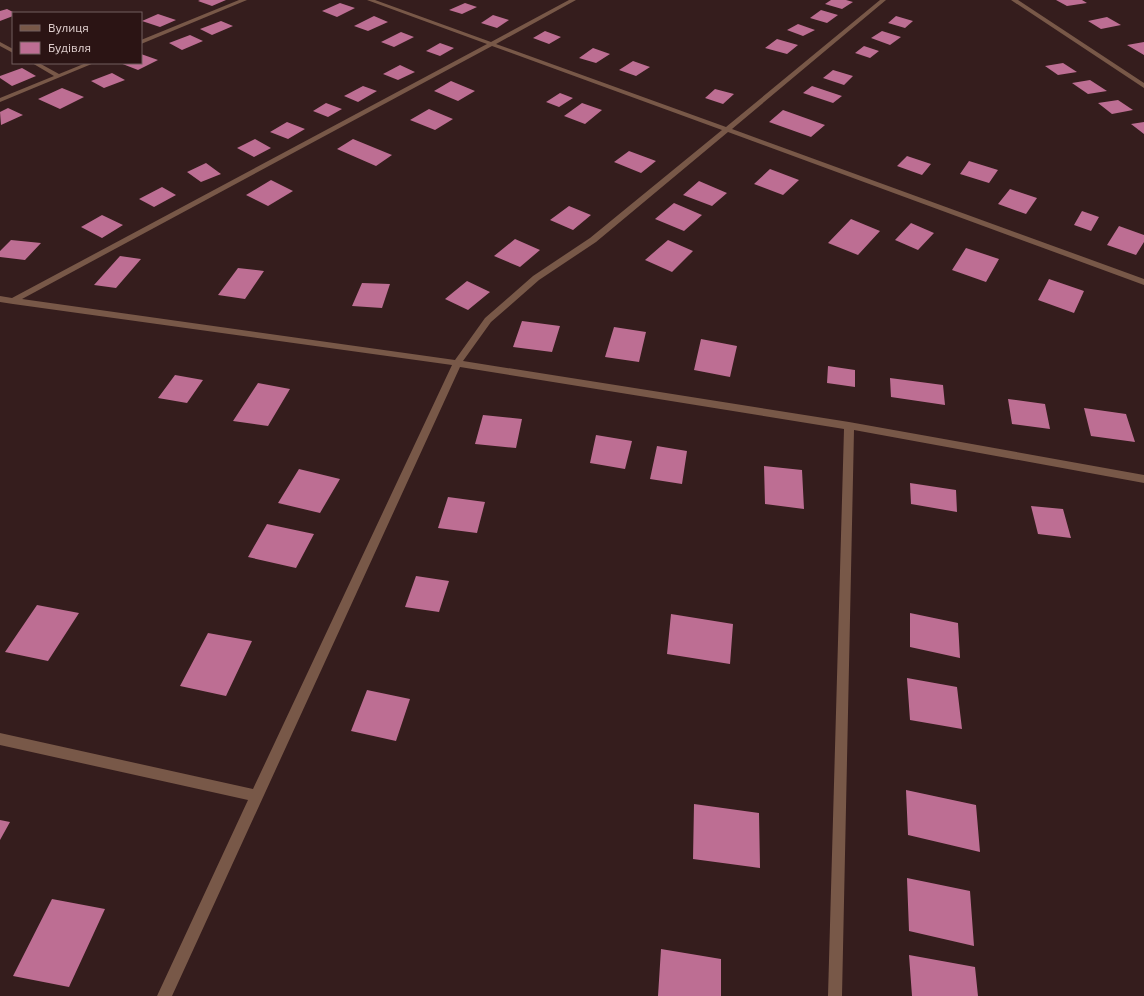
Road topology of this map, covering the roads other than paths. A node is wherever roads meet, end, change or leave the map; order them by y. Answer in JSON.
{"nodes":[{"id":1,"x":244,"y":0,"type":"edge"},
{"id":2,"x":370,"y":0,"type":"edge"},
{"id":3,"x":573,"y":0,"type":"edge"},
{"id":4,"x":883,"y":0,"type":"edge"},
{"id":5,"x":1014,"y":0,"type":"edge"},
{"id":6,"x":142,"y":42,"type":"edge"},
{"id":7,"x":0,"y":44,"type":"edge"},
{"id":8,"x":491,"y":44,"type":"junction"},
{"id":9,"x":12,"y":50,"type":"edge"},
{"id":10,"x":37,"y":64,"type":"edge"},
{"id":11,"x":88,"y":64,"type":"edge"},
{"id":12,"x":58,"y":76,"type":"junction"},
{"id":13,"x":1144,"y":86,"type":"edge"},
{"id":14,"x":0,"y":100,"type":"edge"},
{"id":15,"x":727,"y":128,"type":"junction"},
{"id":16,"x":1144,"y":282,"type":"edge"},
{"id":17,"x":0,"y":299,"type":"edge"},
{"id":18,"x":13,"y":301,"type":"junction"},
{"id":19,"x":457,"y":363,"type":"junction"},
{"id":20,"x":849,"y":426,"type":"junction"},
{"id":21,"x":1144,"y":479,"type":"edge"},
{"id":22,"x":0,"y":739,"type":"edge"},
{"id":23,"x":257,"y":796,"type":"junction"},
{"id":24,"x":164,"y":996,"type":"edge"},
{"id":25,"x":835,"y":996,"type":"edge"}],
"edges":[{"from":1,"to":6,"type":"street"},
{"from":2,"to":8,"type":"street"},
{"from":3,"to":8,"type":"street"},
{"from":4,"to":15,"type":"street"},
{"from":5,"to":13,"type":"street"},
{"from":7,"to":9,"type":"street"},
{"from":8,"to":15,"type":"street"},
{"from":8,"to":18,"type":"street"},
{"from":10,"to":12,"type":"street"},
{"from":11,"to":12,"type":"street"},
{"from":12,"to":14,"type":"street"},
{"from":15,"to":16,"type":"street"},
{"from":15,"to":19,"type":"street"},
{"from":17,"to":18,"type":"street"},
{"from":18,"to":19,"type":"street"},
{"from":19,"to":20,"type":"street"},
{"from":19,"to":23,"type":"street"},
{"from":20,"to":21,"type":"street"},
{"from":20,"to":25,"type":"street"},
{"from":22,"to":23,"type":"street"},
{"from":23,"to":24,"type":"street"}]}
